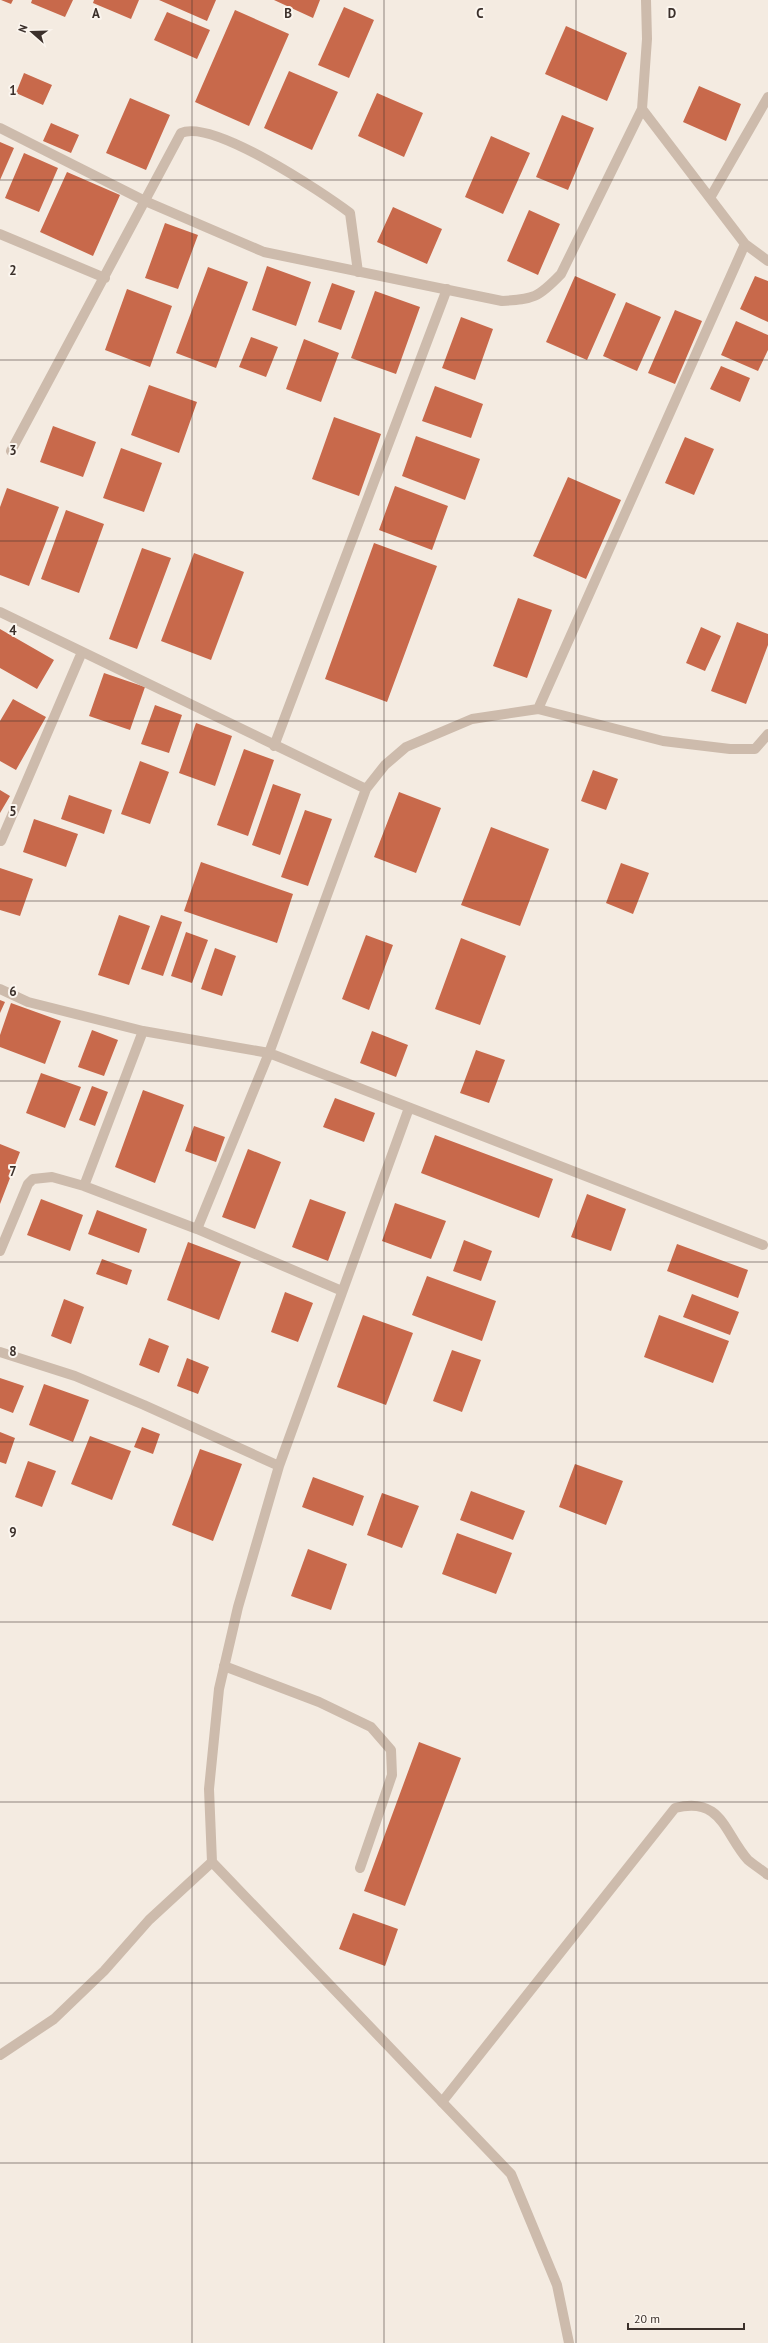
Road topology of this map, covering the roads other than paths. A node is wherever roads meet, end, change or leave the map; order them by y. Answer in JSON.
{"nodes":[{"id":1,"x":646,"y":0,"type":"edge"},
{"id":2,"x":768,"y":97,"type":"edge"},
{"id":3,"x":642,"y":109,"type":"junction"},
{"id":4,"x":0,"y":128,"type":"edge"},
{"id":5,"x":710,"y":198,"type":"junction"},
{"id":6,"x":145,"y":201,"type":"junction"},
{"id":7,"x":0,"y":234,"type":"edge"},
{"id":8,"x":745,"y":244,"type":"junction"},
{"id":9,"x":768,"y":261,"type":"edge"},
{"id":10,"x":358,"y":272,"type":"junction"},
{"id":11,"x":105,"y":278,"type":"junction"},
{"id":12,"x":447,"y":289,"type":"junction"},
{"id":13,"x":11,"y":451,"type":"dead end"},
{"id":14,"x":0,"y":612,"type":"edge"},
{"id":15,"x":82,"y":652,"type":"junction"},
{"id":16,"x":538,"y":709,"type":"junction"},
{"id":17,"x":768,"y":734,"type":"edge"},
{"id":18,"x":274,"y":746,"type":"junction"},
{"id":19,"x":366,"y":789,"type":"junction"},
{"id":20,"x":2,"y":841,"type":"dead end"},
{"id":21,"x":0,"y":989,"type":"edge"},
{"id":22,"x":144,"y":1031,"type":"junction"},
{"id":23,"x":269,"y":1052,"type":"junction"},
{"id":24,"x":409,"y":1108,"type":"junction"},
{"id":25,"x":84,"y":1186,"type":"junction"},
{"id":26,"x":197,"y":1229,"type":"junction"},
{"id":27,"x":763,"y":1245,"type":"dead end"},
{"id":28,"x":0,"y":1251,"type":"edge"},
{"id":29,"x":342,"y":1291,"type":"junction"},
{"id":30,"x":0,"y":1352,"type":"edge"},
{"id":31,"x":279,"y":1466,"type":"junction"},
{"id":32,"x":224,"y":1666,"type":"junction"},
{"id":33,"x":212,"y":1862,"type":"junction"},
{"id":34,"x":360,"y":1868,"type":"dead end"},
{"id":35,"x":768,"y":1875,"type":"edge"},
{"id":36,"x":0,"y":2055,"type":"edge"},
{"id":37,"x":442,"y":2102,"type":"junction"},
{"id":38,"x":569,"y":2343,"type":"edge"}],
"edges":[{"from":1,"to":3,"type":"street"},
{"from":2,"to":5,"type":"street"},
{"from":3,"to":5,"type":"street"},
{"from":3,"to":12,"type":"street"},
{"from":4,"to":6,"type":"street"},
{"from":5,"to":8,"type":"street"},
{"from":6,"to":10,"type":"street"},
{"from":6,"to":10,"type":"street"},
{"from":6,"to":11,"type":"street"},
{"from":7,"to":11,"type":"street"},
{"from":8,"to":9,"type":"street"},
{"from":8,"to":16,"type":"street"},
{"from":10,"to":12,"type":"street"},
{"from":11,"to":13,"type":"street"},
{"from":12,"to":18,"type":"street"},
{"from":14,"to":15,"type":"street"},
{"from":15,"to":18,"type":"street"},
{"from":15,"to":20,"type":"street"},
{"from":16,"to":17,"type":"street"},
{"from":16,"to":19,"type":"street"},
{"from":18,"to":19,"type":"street"},
{"from":19,"to":23,"type":"street"},
{"from":21,"to":22,"type":"street"},
{"from":22,"to":23,"type":"street"},
{"from":22,"to":25,"type":"street"},
{"from":23,"to":24,"type":"street"},
{"from":23,"to":26,"type":"street"},
{"from":24,"to":27,"type":"street"},
{"from":24,"to":29,"type":"street"},
{"from":25,"to":26,"type":"street"},
{"from":25,"to":28,"type":"street"},
{"from":26,"to":29,"type":"street"},
{"from":29,"to":31,"type":"street"},
{"from":30,"to":31,"type":"street"},
{"from":31,"to":32,"type":"street"},
{"from":32,"to":33,"type":"street"},
{"from":32,"to":34,"type":"street"},
{"from":33,"to":36,"type":"street"},
{"from":33,"to":37,"type":"street"},
{"from":35,"to":37,"type":"street"},
{"from":37,"to":38,"type":"street"}]}
